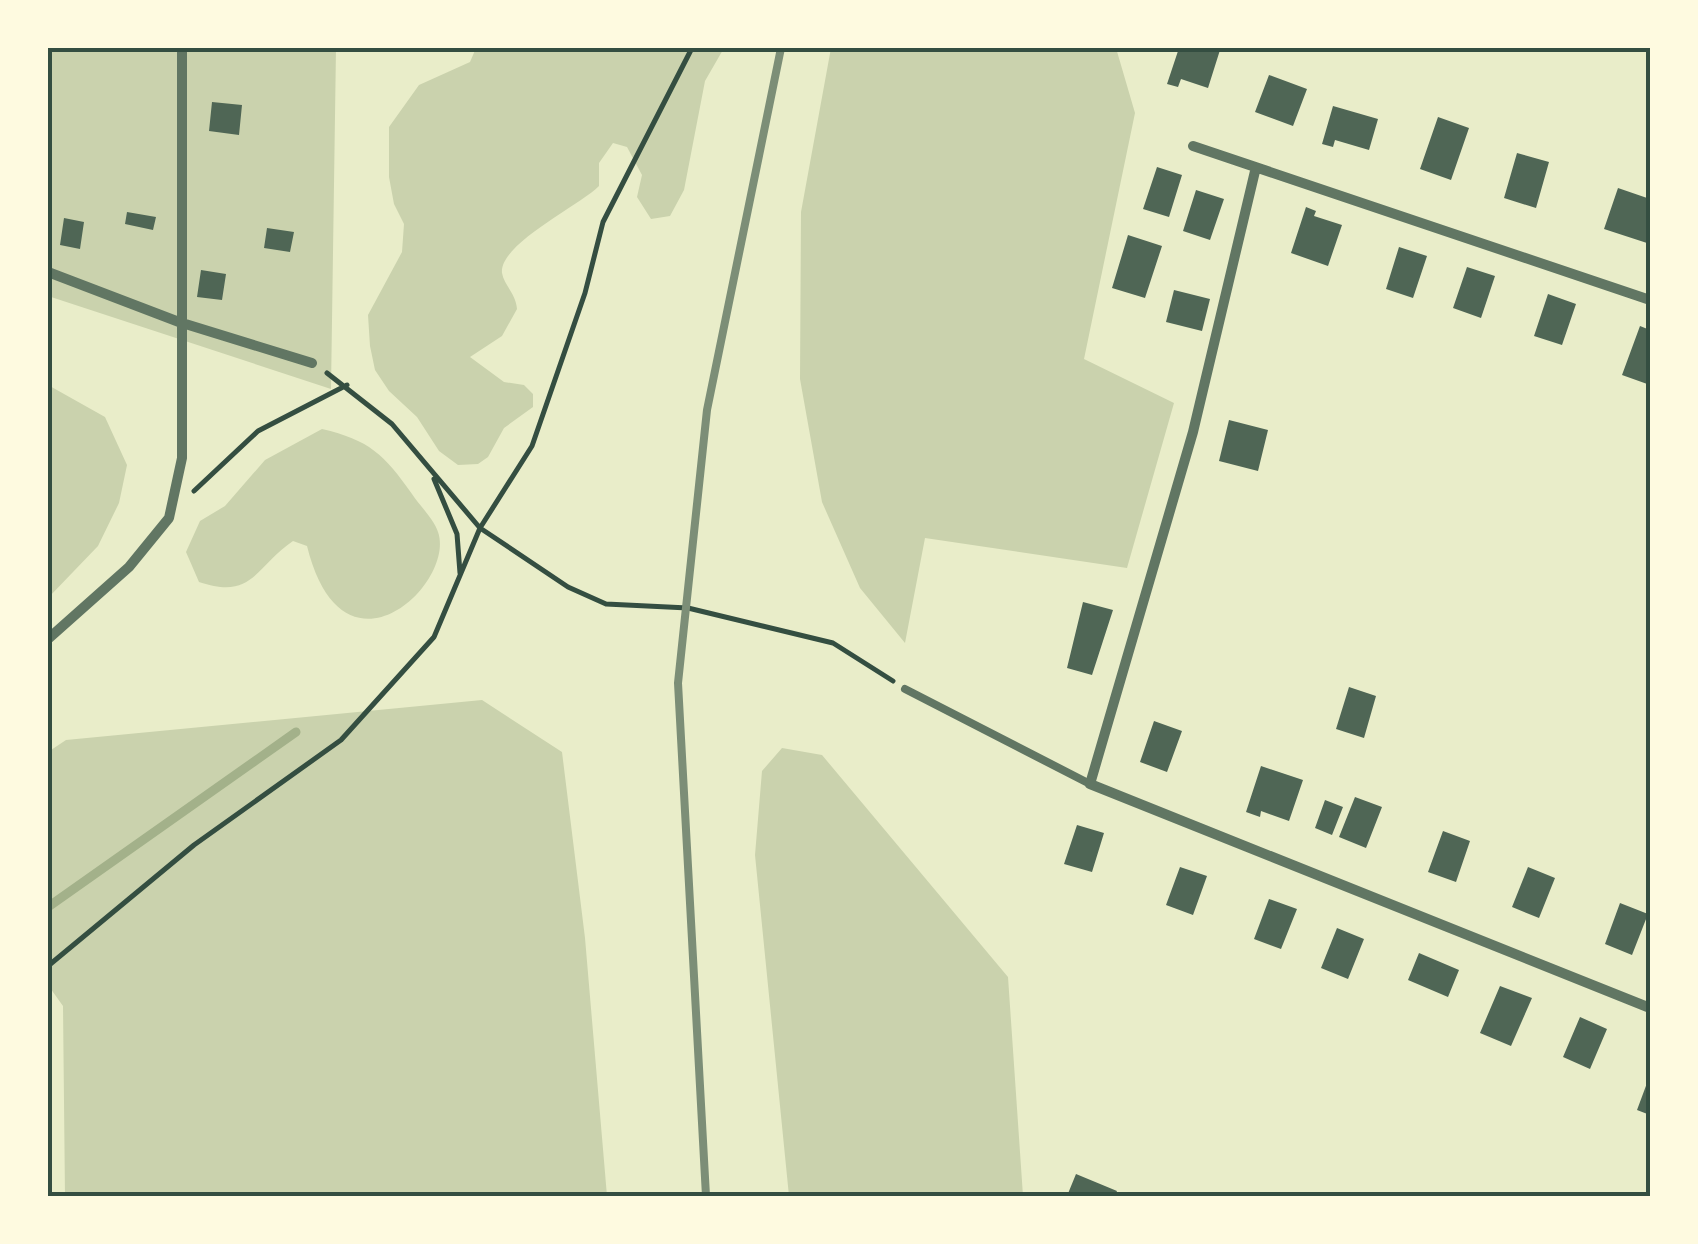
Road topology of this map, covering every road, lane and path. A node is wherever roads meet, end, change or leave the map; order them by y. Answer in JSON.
{"nodes":[{"id":1,"x":182,"y":48,"type":"edge"},
{"id":2,"x":692,"y":48,"type":"edge"},
{"id":3,"x":1192,"y":146,"type":"dead end"},
{"id":4,"x":1256,"y":167,"type":"junction"},
{"id":5,"x":48,"y":272,"type":"edge"},
{"id":6,"x":1650,"y":300,"type":"edge"},
{"id":7,"x":179,"y":322,"type":"junction"},
{"id":8,"x":312,"y":364,"type":"joint"},
{"id":9,"x":347,"y":386,"type":"junction"},
{"id":10,"x":433,"y":476,"type":"junction"},
{"id":11,"x":169,"y":518,"type":"junction"},
{"id":12,"x":480,"y":528,"type":"junction"},
{"id":13,"x":460,"y":574,"type":"junction"},
{"id":14,"x":48,"y":640,"type":"edge"},
{"id":15,"x":905,"y":689,"type":"joint"},
{"id":16,"x":1090,"y":784,"type":"junction"},
{"id":17,"x":48,"y":966,"type":"edge"},
{"id":18,"x":1650,"y":1008,"type":"edge"}],
"edges":[{"from":1,"to":7,"type":"street"},
{"from":2,"to":12,"type":"path"},
{"from":3,"to":4,"type":"street"},
{"from":4,"to":6,"type":"street"},
{"from":4,"to":16,"type":"street"},
{"from":5,"to":7,"type":"street"},
{"from":7,"to":8,"type":"street"},
{"from":7,"to":11,"type":"street"},
{"from":8,"to":9,"type":"path"},
{"from":9,"to":10,"type":"path"},
{"from":9,"to":11,"type":"path"},
{"from":10,"to":12,"type":"path"},
{"from":10,"to":13,"type":"path"},
{"from":11,"to":14,"type":"street"},
{"from":12,"to":13,"type":"path"},
{"from":12,"to":15,"type":"path"},
{"from":13,"to":17,"type":"path"},
{"from":15,"to":16,"type":"lane"},
{"from":16,"to":18,"type":"street"}]}
